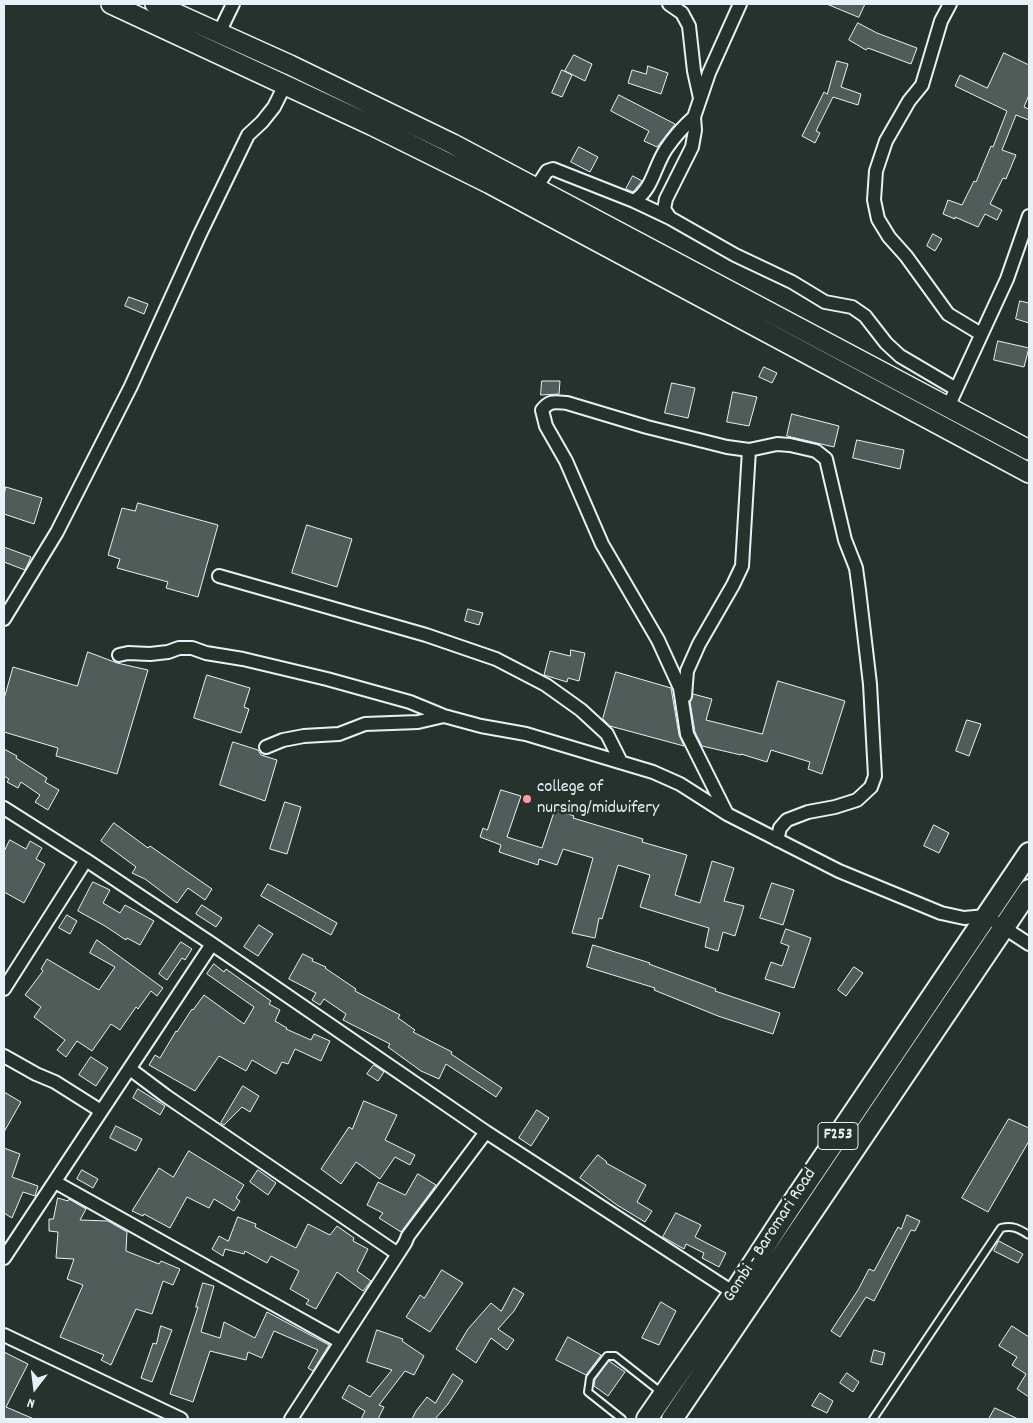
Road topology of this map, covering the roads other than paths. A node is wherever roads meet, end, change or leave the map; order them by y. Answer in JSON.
{"nodes":[{"id":1,"x":111,"y":4,"type":"edge"},
{"id":2,"x":154,"y":4,"type":"edge"},
{"id":3,"x":233,"y":4,"type":"edge"},
{"id":4,"x":669,"y":4,"type":"edge"},
{"id":5,"x":740,"y":4,"type":"edge"},
{"id":6,"x":950,"y":4,"type":"edge"},
{"id":7,"x":220,"y":33,"type":"junction"},
{"id":8,"x":285,"y":84,"type":"junction"},
{"id":9,"x":700,"y":98,"type":"junction"},
{"id":10,"x":694,"y":117,"type":"junction"},
{"id":11,"x":536,"y":188,"type":"junction"},
{"id":12,"x":634,"y":201,"type":"junction"},
{"id":13,"x":1029,"y":216,"type":"edge"},
{"id":14,"x":670,"y":218,"type":"junction"},
{"id":15,"x":981,"y":334,"type":"junction"},
{"id":16,"x":956,"y":389,"type":"junction"},
{"id":17,"x":948,"y":407,"type":"junction"},
{"id":18,"x":749,"y":450,"type":"junction"},
{"id":19,"x":1029,"y":450,"type":"edge"},
{"id":20,"x":1029,"y":473,"type":"edge"},
{"id":21,"x":219,"y":576,"type":"dead end"},
{"id":22,"x":4,"y":619,"type":"edge"},
{"id":23,"x":119,"y":655,"type":"dead end"},
{"id":24,"x":684,"y":710,"type":"junction"},
{"id":25,"x":444,"y":716,"type":"junction"},
{"id":26,"x":266,"y":747,"type":"dead end"},
{"id":27,"x":622,"y":762,"type":"junction"},
{"id":28,"x":4,"y":808,"type":"edge"},
{"id":29,"x":727,"y":814,"type":"junction"},
{"id":30,"x":777,"y":840,"type":"junction"},
{"id":31,"x":1029,"y":853,"type":"edge"},
{"id":32,"x":86,"y":860,"type":"junction"},
{"id":33,"x":1029,"y":890,"type":"edge"},
{"id":34,"x":986,"y":916,"type":"junction"},
{"id":35,"x":1004,"y":927,"type":"junction"},
{"id":36,"x":1027,"y":940,"type":"edge"},
{"id":37,"x":212,"y":944,"type":"junction"},
{"id":38,"x":4,"y":989,"type":"edge"},
{"id":39,"x":4,"y":1056,"type":"edge"},
{"id":40,"x":130,"y":1069,"type":"junction"},
{"id":41,"x":101,"y":1111,"type":"junction"},
{"id":42,"x":486,"y":1132,"type":"junction"},
{"id":43,"x":55,"y":1182,"type":"junction"},
{"id":44,"x":1029,"y":1235,"type":"edge"},
{"id":45,"x":398,"y":1254,"type":"junction"},
{"id":46,"x":4,"y":1258,"type":"edge"},
{"id":47,"x":734,"y":1293,"type":"junction"},
{"id":48,"x":4,"y":1335,"type":"edge"},
{"id":49,"x":341,"y":1342,"type":"junction"},
{"id":50,"x":664,"y":1395,"type":"junction"},
{"id":51,"x":181,"y":1419,"type":"edge"},
{"id":52,"x":291,"y":1419,"type":"edge"},
{"id":53,"x":622,"y":1419,"type":"edge"},
{"id":54,"x":647,"y":1419,"type":"edge"},
{"id":55,"x":672,"y":1419,"type":"edge"},
{"id":56,"x":873,"y":1419,"type":"edge"}],
"edges":[{"from":1,"to":8,"type":"main road"},
{"from":2,"to":7,"type":"main road"},
{"from":3,"to":7,"type":"street"},
{"from":4,"to":9,"type":"street"},
{"from":5,"to":9,"type":"street"},
{"from":6,"to":15,"type":"street"},
{"from":7,"to":11,"type":"main road"},
{"from":8,"to":20,"type":"main road"},
{"from":8,"to":22,"type":"street"},
{"from":9,"to":10,"type":"street"},
{"from":10,"to":12,"type":"street"},
{"from":10,"to":14,"type":"street"},
{"from":11,"to":12,"type":"street"},
{"from":11,"to":17,"type":"main road"},
{"from":12,"to":14,"type":"street"},
{"from":13,"to":15,"type":"street"},
{"from":14,"to":16,"type":"street"},
{"from":15,"to":16,"type":"street"},
{"from":16,"to":17,"type":"street"},
{"from":17,"to":19,"type":"main road"},
{"from":18,"to":24,"type":"street"},
{"from":18,"to":24,"type":"street"},
{"from":18,"to":30,"type":"street"},
{"from":21,"to":27,"type":"street"},
{"from":23,"to":25,"type":"street"},
{"from":24,"to":29,"type":"street"},
{"from":25,"to":26,"type":"street"},
{"from":25,"to":27,"type":"street"},
{"from":27,"to":29,"type":"street"},
{"from":28,"to":32,"type":"street"},
{"from":29,"to":30,"type":"street"},
{"from":30,"to":34,"type":"street"},
{"from":31,"to":34,"type":"main road","name":"Gombi - Baromari Road","number":"F253"},
{"from":32,"to":37,"type":"street"},
{"from":32,"to":38,"type":"street"},
{"from":33,"to":35,"type":"main road","name":"Gombi - Baromari Road","number":"F253"},
{"from":34,"to":35,"type":"street"},
{"from":34,"to":47,"type":"main road","name":"Gombi - Baromari Road","number":"F253"},
{"from":35,"to":36,"type":"street"},
{"from":35,"to":55,"type":"main road","name":"Gombi - Baromari Road","number":"F253"},
{"from":37,"to":40,"type":"street"},
{"from":37,"to":42,"type":"street"},
{"from":39,"to":41,"type":"street"},
{"from":40,"to":41,"type":"street"},
{"from":40,"to":45,"type":"street"},
{"from":41,"to":43,"type":"street"},
{"from":42,"to":45,"type":"street"},
{"from":42,"to":47,"type":"street"},
{"from":43,"to":46,"type":"street"},
{"from":43,"to":49,"type":"street"},
{"from":44,"to":56,"type":"lane"},
{"from":45,"to":49,"type":"street"},
{"from":47,"to":50,"type":"main road","name":"Gombi - Baromari Road","number":"F253"},
{"from":48,"to":51,"type":"street"},
{"from":49,"to":52,"type":"street"},
{"from":50,"to":53,"type":"lane"},
{"from":50,"to":54,"type":"main road","name":"Gombi - Baromari Road","number":"F253"}]}
